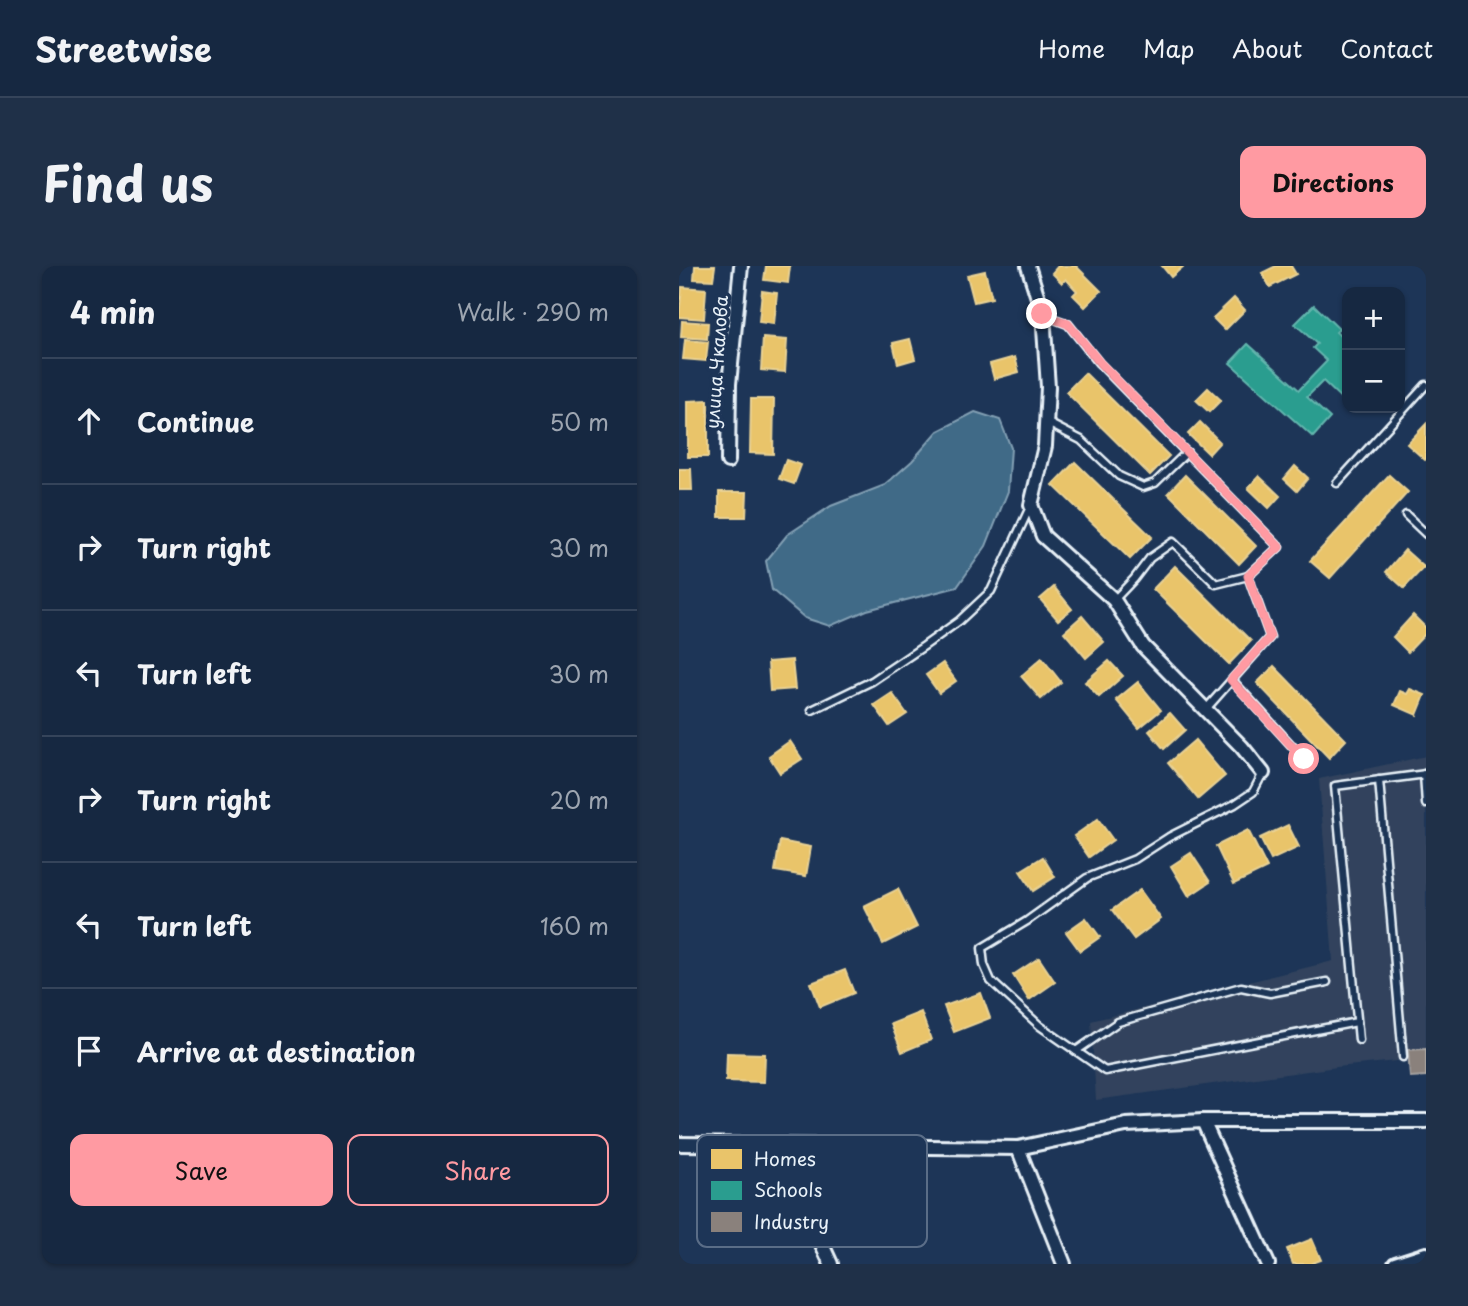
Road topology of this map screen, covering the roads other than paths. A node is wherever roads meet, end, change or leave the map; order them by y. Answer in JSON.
{"nodes":[{"id":1,"x":741,"y":266,"type":"edge"},
{"id":2,"x":1028,"y":266,"type":"edge"},
{"id":3,"x":1042,"y":314,"type":"junction"},
{"id":4,"x":1426,"y":385,"type":"edge"},
{"id":5,"x":1046,"y":422,"type":"junction"},
{"id":6,"x":1187,"y":452,"type":"junction"},
{"id":7,"x":727,"y":461,"type":"dead end"},
{"id":8,"x":1337,"y":483,"type":"dead end"},
{"id":9,"x":1031,"y":505,"type":"junction"},
{"id":10,"x":1406,"y":515,"type":"dead end"},
{"id":11,"x":1426,"y":534,"type":"edge"},
{"id":12,"x":1248,"y":576,"type":"junction"},
{"id":13,"x":1114,"y":600,"type":"junction"},
{"id":14,"x":1231,"y":680,"type":"junction"},
{"id":15,"x":1206,"y":709,"type":"junction"},
{"id":16,"x":813,"y":710,"type":"dead end"},
{"id":17,"x":1304,"y":759,"type":"dead end"},
{"id":18,"x":1263,"y":773,"type":"joint"},
{"id":19,"x":1425,"y":774,"type":"edge"},
{"id":20,"x":1379,"y":780,"type":"junction"},
{"id":21,"x":1426,"y":804,"type":"edge"},
{"id":22,"x":1327,"y":982,"type":"dead end"},
{"id":23,"x":1357,"y":1022,"type":"junction"},
{"id":24,"x":1359,"y":1040,"type":"dead end"},
{"id":25,"x":1076,"y":1051,"type":"junction"},
{"id":26,"x":1403,"y":1057,"type":"dead end"},
{"id":27,"x":1203,"y":1121,"type":"junction"},
{"id":28,"x":1426,"y":1121,"type":"edge"},
{"id":29,"x":679,"y":1144,"type":"edge"},
{"id":30,"x":697,"y":1144,"type":"edge"},
{"id":31,"x":927,"y":1147,"type":"edge"},
{"id":32,"x":1018,"y":1148,"type":"junction"},
{"id":33,"x":823,"y":1247,"type":"edge"},
{"id":34,"x":1426,"y":1254,"type":"edge"},
{"id":35,"x":831,"y":1264,"type":"edge"},
{"id":36,"x":1064,"y":1264,"type":"edge"},
{"id":37,"x":1268,"y":1264,"type":"edge"},
{"id":38,"x":1395,"y":1264,"type":"edge"}],
"edges":[{"from":1,"to":7,"type":"street","name":"улица Чкалова"},
{"from":2,"to":3,"type":"street"},
{"from":3,"to":5,"type":"street"},
{"from":3,"to":6,"type":"lane"},
{"from":4,"to":8,"type":"lane"},
{"from":5,"to":6,"type":"lane"},
{"from":5,"to":9,"type":"street"},
{"from":6,"to":12,"type":"lane"},
{"from":9,"to":13,"type":"street"},
{"from":9,"to":16,"type":"lane"},
{"from":10,"to":11,"type":"lane"},
{"from":12,"to":13,"type":"lane"},
{"from":12,"to":14,"type":"lane"},
{"from":13,"to":15,"type":"street"},
{"from":14,"to":15,"type":"lane"},
{"from":14,"to":17,"type":"lane"},
{"from":15,"to":18,"type":"street"},
{"from":18,"to":25,"type":"lane"},
{"from":19,"to":20,"type":"lane"},
{"from":19,"to":21,"type":"lane"},
{"from":20,"to":23,"type":"lane"},
{"from":20,"to":26,"type":"lane"},
{"from":22,"to":25,"type":"lane"},
{"from":23,"to":24,"type":"lane"},
{"from":23,"to":25,"type":"lane"},
{"from":27,"to":28,"type":"street"},
{"from":27,"to":32,"type":"street"},
{"from":27,"to":37,"type":"street"},
{"from":29,"to":30,"type":"street"},
{"from":31,"to":32,"type":"street"},
{"from":32,"to":36,"type":"street"},
{"from":33,"to":35,"type":"street"},
{"from":34,"to":38,"type":"street"}]}
